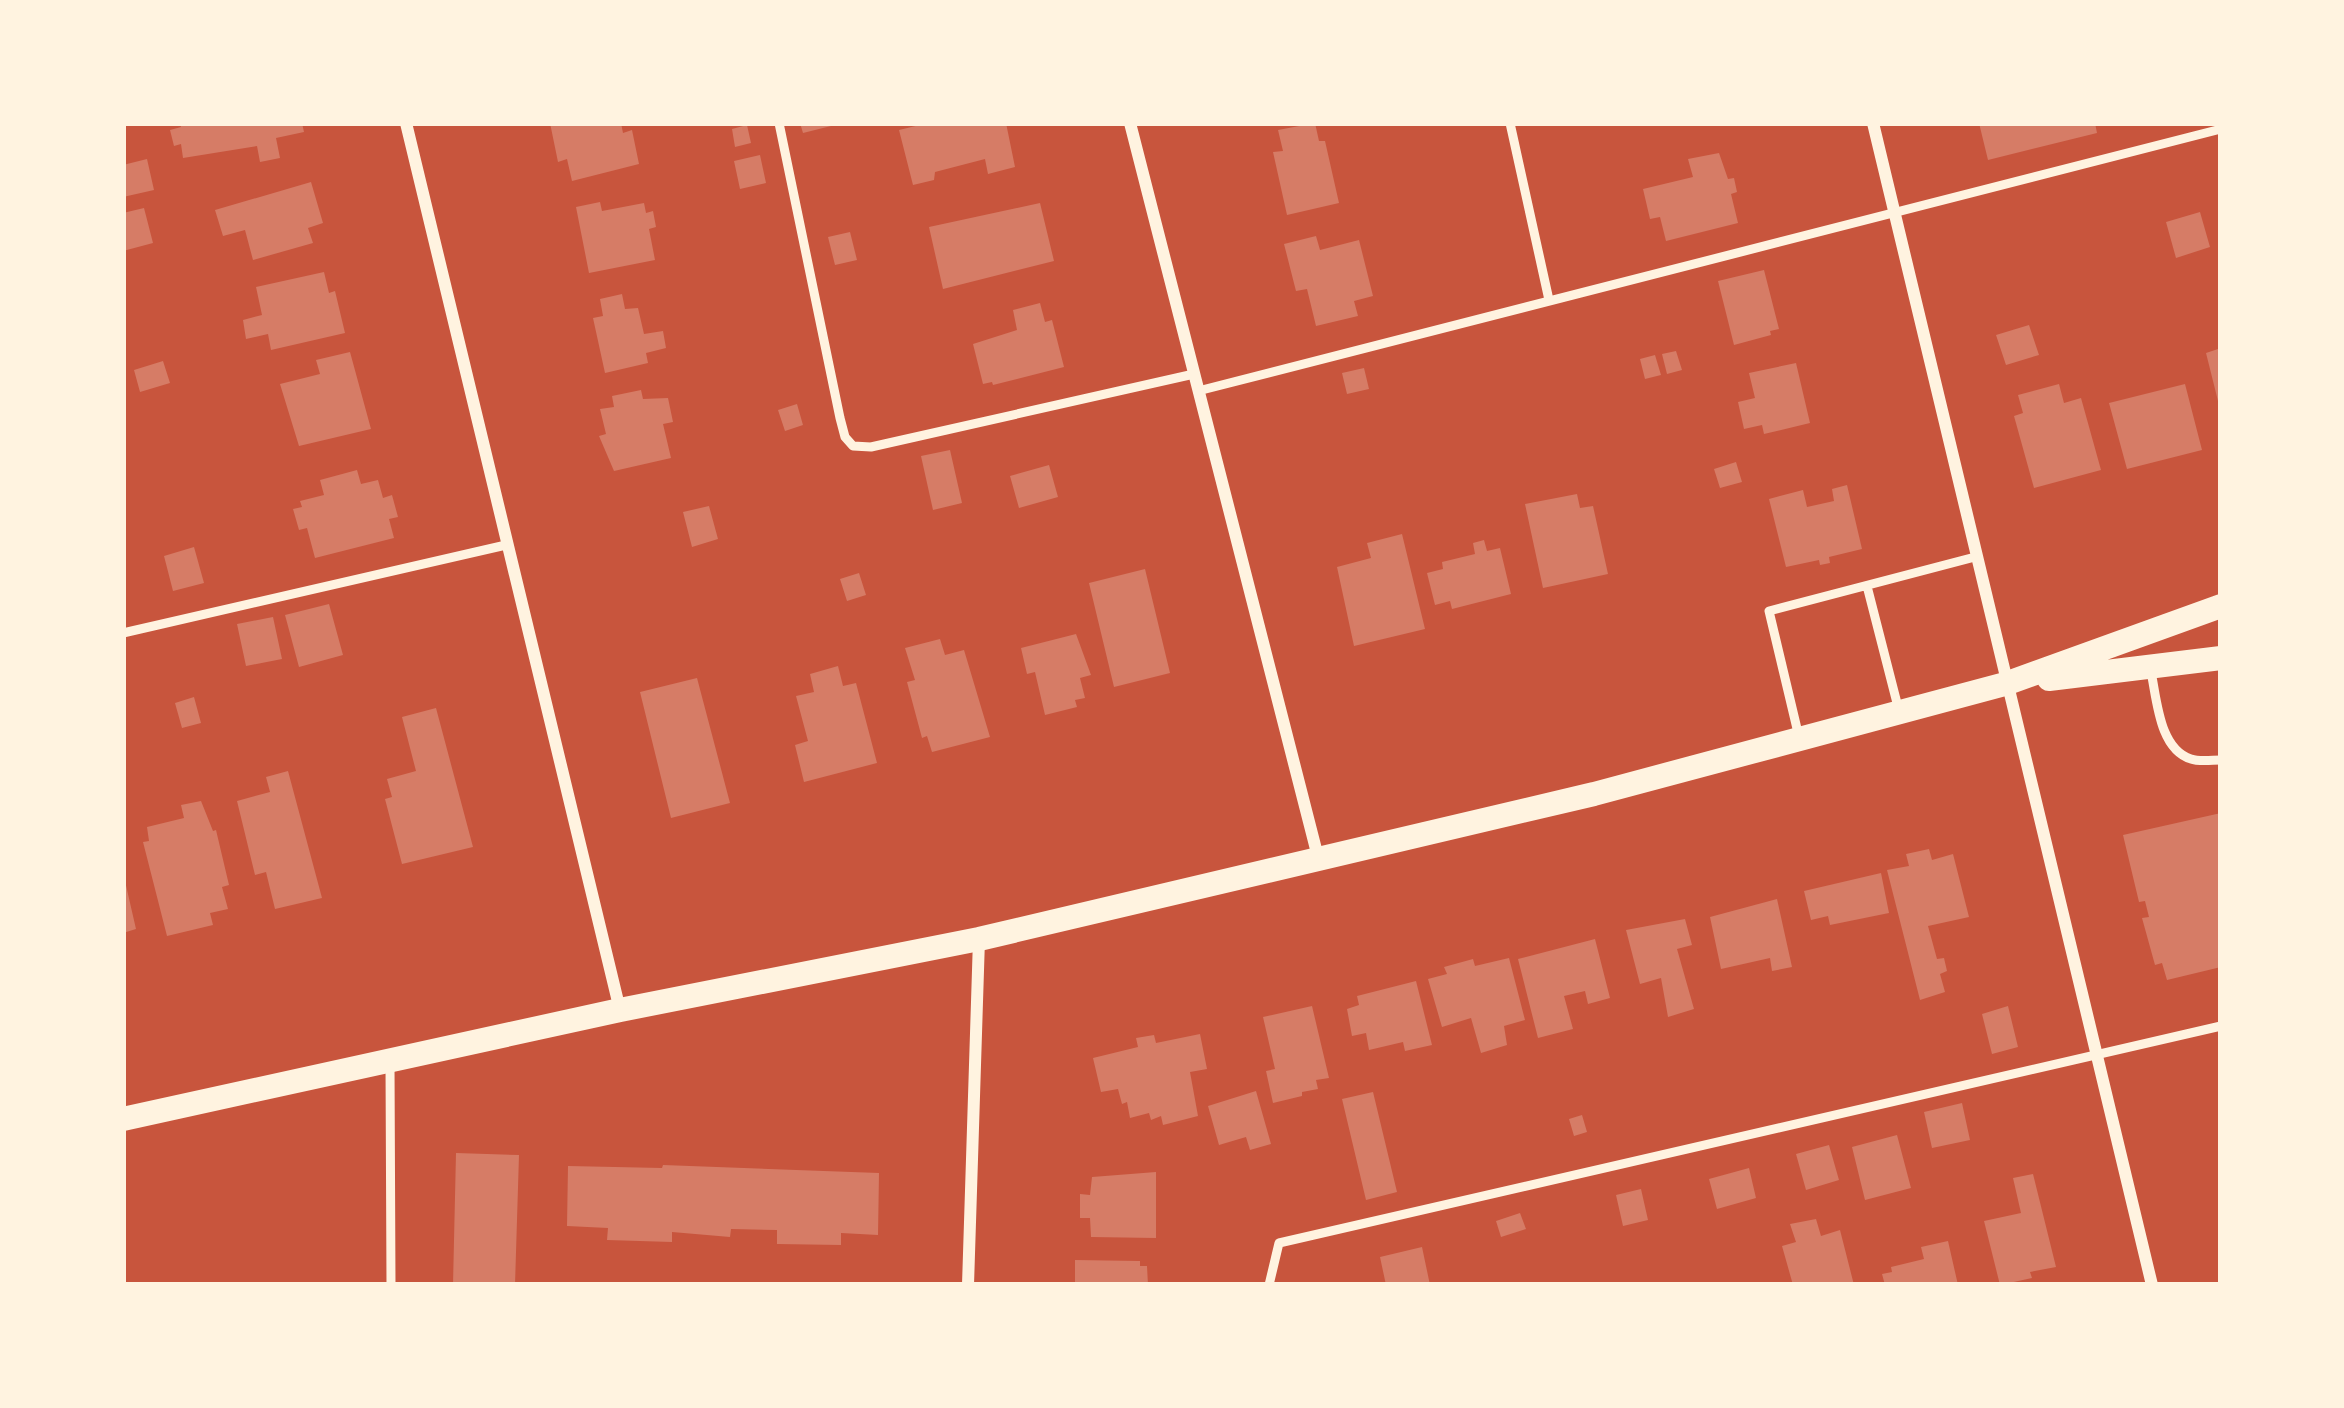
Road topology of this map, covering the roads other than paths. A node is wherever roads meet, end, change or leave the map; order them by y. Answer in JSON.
{"nodes":[{"id":1,"x":406,"y":123,"type":"edge"},
{"id":2,"x":779,"y":123,"type":"edge"},
{"id":3,"x":1130,"y":123,"type":"edge"},
{"id":4,"x":1510,"y":123,"type":"edge"},
{"id":5,"x":1874,"y":123,"type":"edge"},
{"id":6,"x":2221,"y":128,"type":"edge"},
{"id":7,"x":1894,"y":212,"type":"junction"},
{"id":8,"x":1549,"y":300,"type":"junction"},
{"id":9,"x":1194,"y":374,"type":"junction"},
{"id":10,"x":1198,"y":391,"type":"junction"},
{"id":11,"x":506,"y":545,"type":"junction"},
{"id":12,"x":1975,"y":557,"type":"junction"},
{"id":13,"x":1867,"y":586,"type":"junction"},
{"id":14,"x":2221,"y":606,"type":"edge"},
{"id":15,"x":123,"y":633,"type":"edge"},
{"id":16,"x":2221,"y":658,"type":"edge"},
{"id":17,"x":2150,"y":666,"type":"junction"},
{"id":18,"x":2005,"y":684,"type":"junction"},
{"id":19,"x":1899,"y":712,"type":"junction"},
{"id":20,"x":1799,"y":739,"type":"junction"},
{"id":21,"x":2221,"y":760,"type":"edge"},
{"id":22,"x":1318,"y":857,"type":"junction"},
{"id":23,"x":979,"y":940,"type":"junction"},
{"id":24,"x":620,"y":1010,"type":"junction"},
{"id":25,"x":2221,"y":1026,"type":"edge"},
{"id":26,"x":2098,"y":1055,"type":"junction"},
{"id":27,"x":390,"y":1058,"type":"junction"},
{"id":28,"x":123,"y":1119,"type":"edge"},
{"id":29,"x":391,"y":1285,"type":"edge"},
{"id":30,"x":968,"y":1285,"type":"edge"},
{"id":31,"x":1269,"y":1285,"type":"edge"},
{"id":32,"x":2152,"y":1285,"type":"edge"}],
"edges":[{"from":1,"to":11,"type":"street"},
{"from":2,"to":9,"type":"lane"},
{"from":3,"to":9,"type":"street"},
{"from":4,"to":8,"type":"lane"},
{"from":5,"to":7,"type":"street"},
{"from":6,"to":7,"type":"lane"},
{"from":7,"to":8,"type":"lane"},
{"from":7,"to":12,"type":"street"},
{"from":8,"to":10,"type":"lane"},
{"from":9,"to":10,"type":"street"},
{"from":10,"to":22,"type":"street"},
{"from":11,"to":15,"type":"lane"},
{"from":11,"to":24,"type":"street"},
{"from":12,"to":13,"type":"lane"},
{"from":12,"to":18,"type":"street"},
{"from":13,"to":19,"type":"lane"},
{"from":13,"to":20,"type":"lane"},
{"from":14,"to":18,"type":"main road"},
{"from":16,"to":17,"type":"main road"},
{"from":17,"to":18,"type":"main road"},
{"from":17,"to":21,"type":"lane"},
{"from":18,"to":19,"type":"main road"},
{"from":18,"to":26,"type":"street"},
{"from":19,"to":20,"type":"main road"},
{"from":20,"to":22,"type":"main road"},
{"from":22,"to":23,"type":"main road"},
{"from":23,"to":24,"type":"main road"},
{"from":23,"to":30,"type":"street"},
{"from":24,"to":27,"type":"main road"},
{"from":25,"to":26,"type":"lane"},
{"from":26,"to":31,"type":"lane"},
{"from":26,"to":32,"type":"street"},
{"from":27,"to":28,"type":"main road"},
{"from":27,"to":29,"type":"lane"}]}
